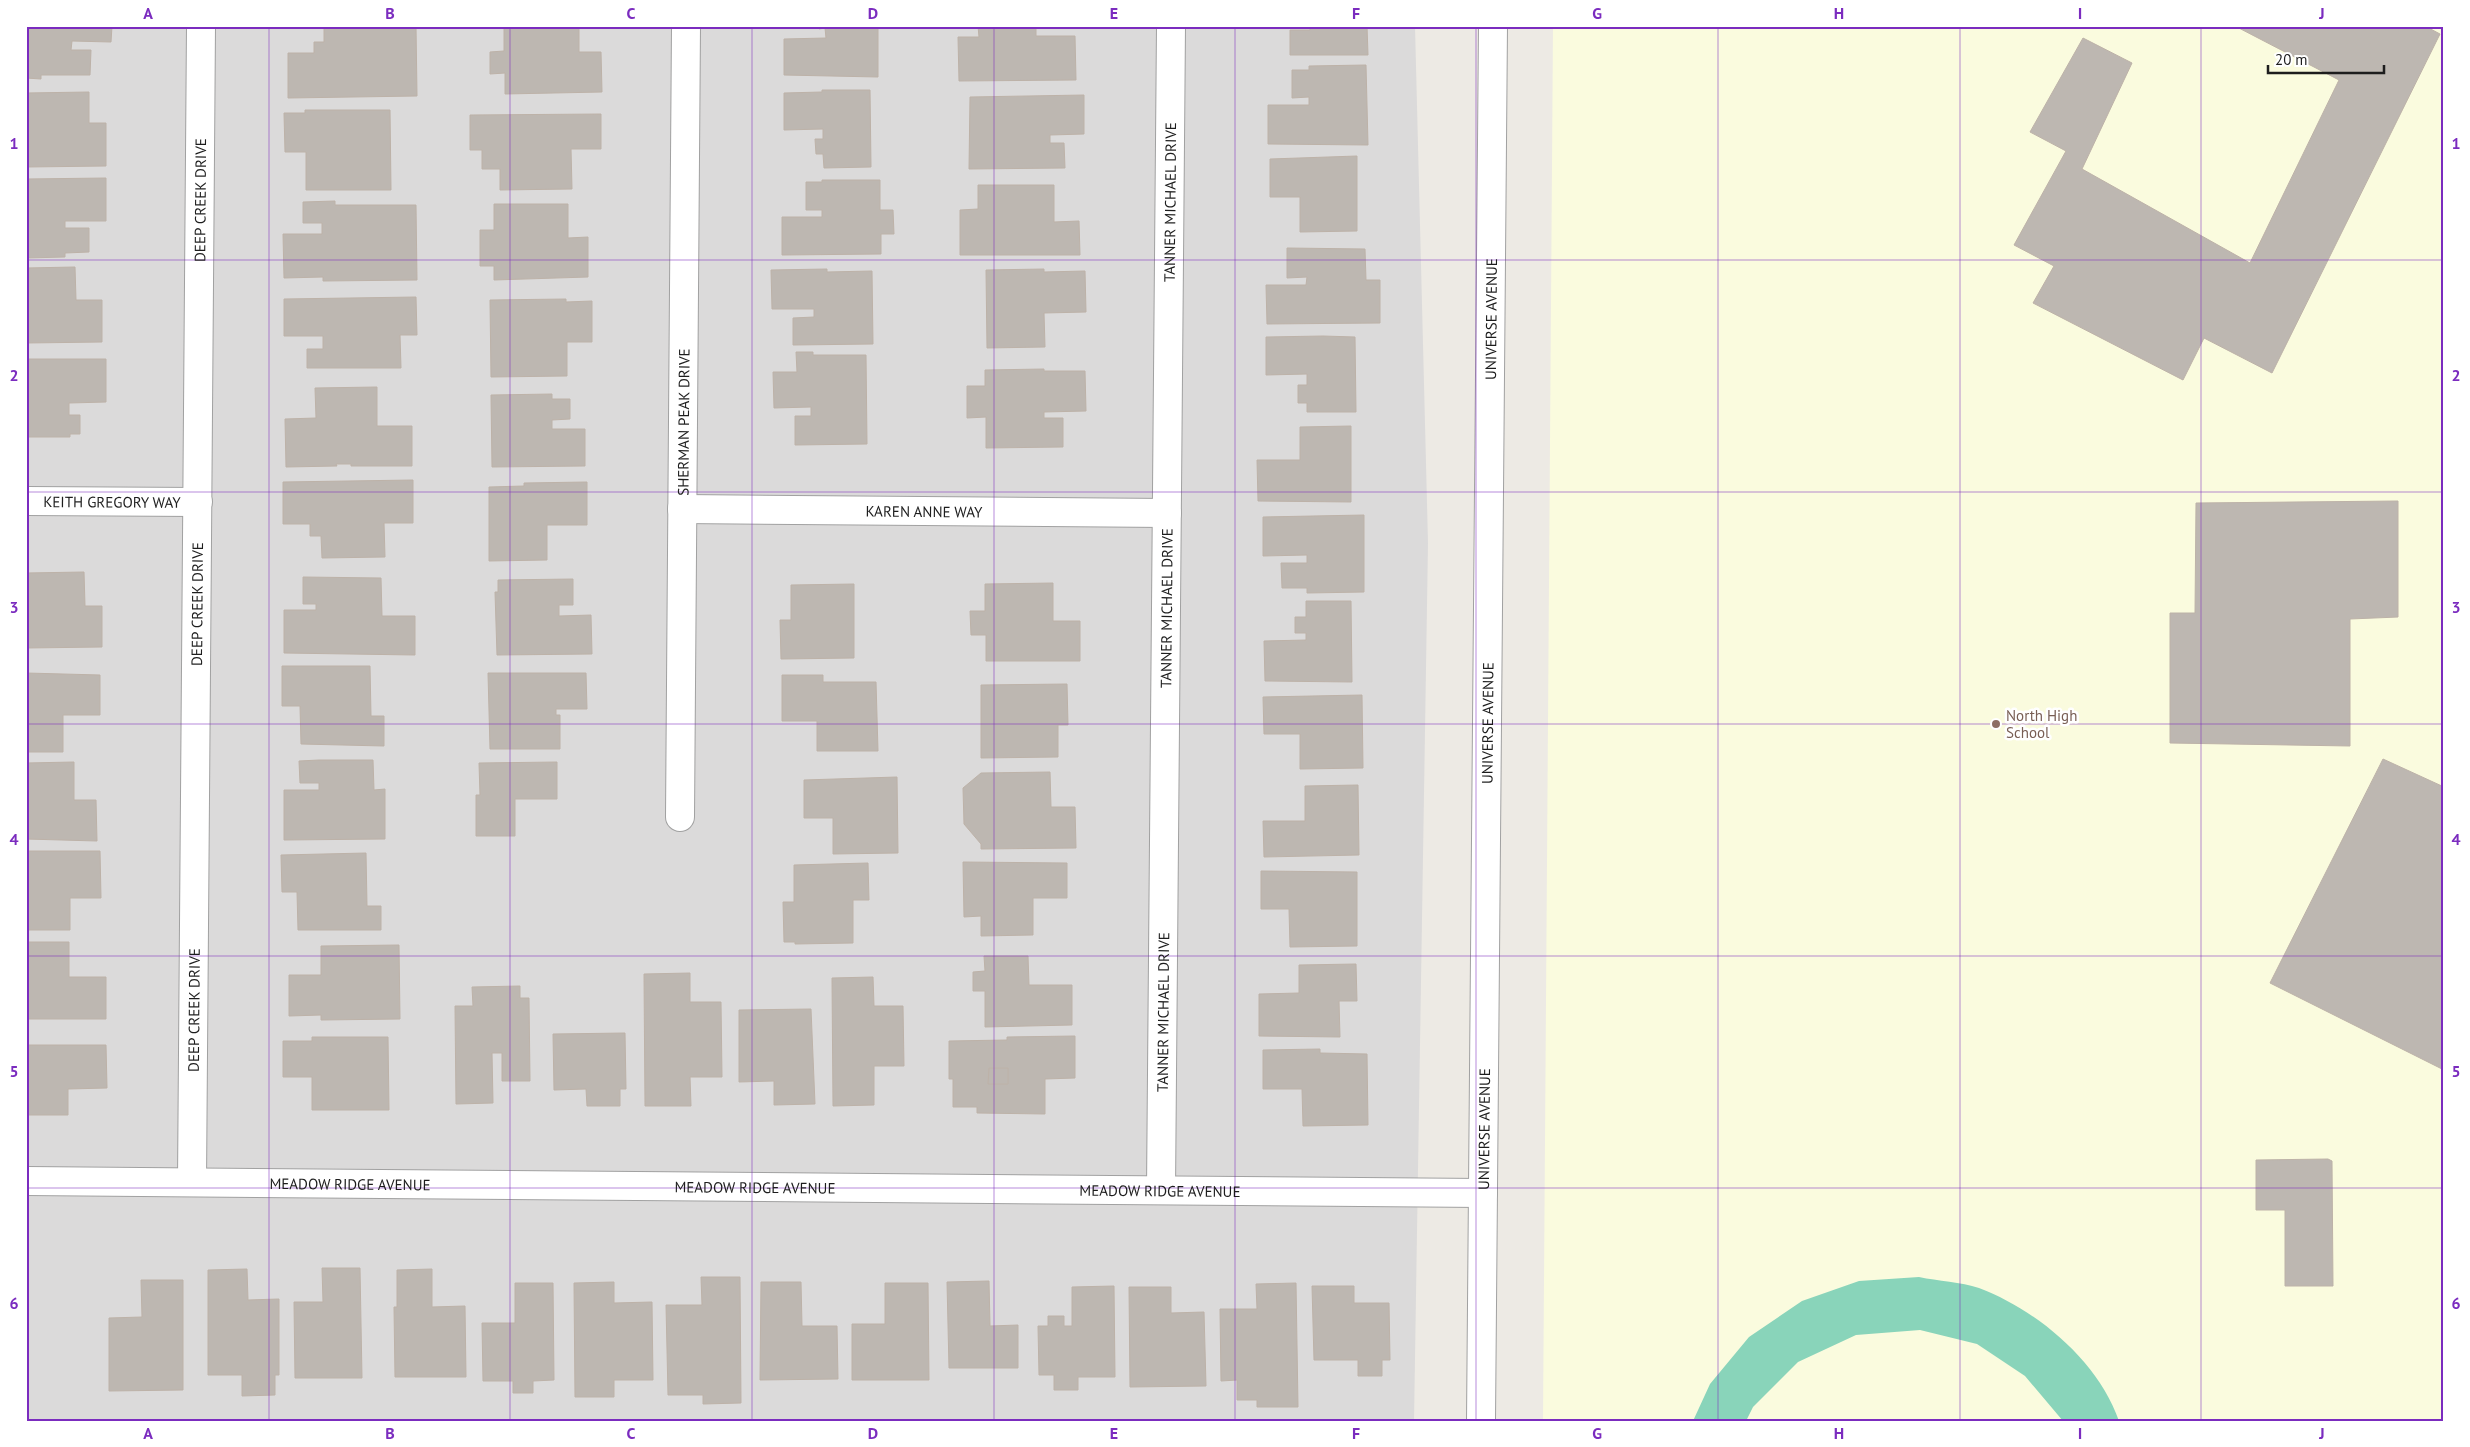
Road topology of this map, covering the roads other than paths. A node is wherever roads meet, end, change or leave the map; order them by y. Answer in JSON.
{"nodes":[{"id":1,"x":202,"y":26,"type":"edge"},
{"id":2,"x":686,"y":26,"type":"edge"},
{"id":3,"x":1170,"y":26,"type":"edge"},
{"id":4,"x":1493,"y":26,"type":"edge"},
{"id":5,"x":26,"y":501,"type":"edge"},
{"id":6,"x":198,"y":502,"type":"junction"},
{"id":7,"x":682,"y":509,"type":"junction"},
{"id":8,"x":1167,"y":513,"type":"junction"},
{"id":9,"x":680,"y":818,"type":"dead end"},
{"id":10,"x":26,"y":1180,"type":"edge"},
{"id":11,"x":192,"y":1182,"type":"junction"},
{"id":12,"x":1161,"y":1190,"type":"junction"},
{"id":13,"x":1483,"y":1192,"type":"junction"},
{"id":14,"x":1481,"y":1421,"type":"edge"}],
"edges":[{"from":1,"to":6,"type":"street","name":"DEEP CREEK DRIVE"},
{"from":2,"to":7,"type":"street","name":"SHERMAN PEAK DRIVE"},
{"from":3,"to":8,"type":"street","name":"TANNER MICHAEL DRIVE"},
{"from":4,"to":13,"type":"street","name":"UNIVERSE AVENUE"},
{"from":5,"to":6,"type":"street","name":"KEITH GREGORY WAY"},
{"from":6,"to":11,"type":"street","name":"DEEP CREEK DRIVE"},
{"from":7,"to":8,"type":"street","name":"KAREN ANNE WAY"},
{"from":7,"to":9,"type":"street","name":"SHERMAN PEAK DRIVE"},
{"from":8,"to":12,"type":"street","name":"TANNER MICHAEL DRIVE"},
{"from":10,"to":11,"type":"street","name":"MEADOW RIDGE AVENUE"},
{"from":11,"to":12,"type":"street","name":"MEADOW RIDGE AVENUE"},
{"from":12,"to":13,"type":"street","name":"MEADOW RIDGE AVENUE"},
{"from":13,"to":14,"type":"street","name":"UNIVERSE AVENUE"}]}
